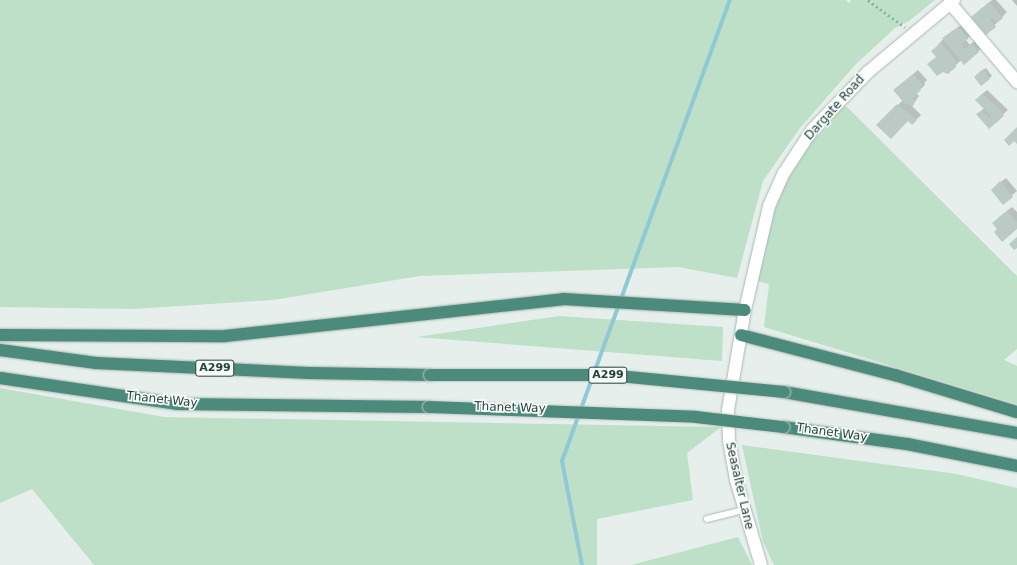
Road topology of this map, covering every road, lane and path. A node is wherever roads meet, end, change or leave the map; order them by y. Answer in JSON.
{"nodes":[{"id":1,"x":868,"y":0,"type":"edge"},
{"id":2,"x":952,"y":2,"type":"edge"},
{"id":3,"x":914,"y":33,"type":"junction"},
{"id":4,"x":1017,"y":82,"type":"edge"},
{"id":5,"x":745,"y":310,"type":"junction"},
{"id":6,"x":0,"y":335,"type":"edge"},
{"id":7,"x":741,"y":335,"type":"junction"},
{"id":8,"x":0,"y":350,"type":"edge"},
{"id":9,"x":0,"y":378,"type":"edge"},
{"id":10,"x":1017,"y":412,"type":"edge"},
{"id":11,"x":1017,"y":433,"type":"edge"},
{"id":12,"x":1017,"y":466,"type":"edge"},
{"id":13,"x":742,"y":510,"type":"junction"},
{"id":14,"x":707,"y":519,"type":"dead end"},
{"id":15,"x":761,"y":565,"type":"edge"}],
"edges":[{"from":1,"to":3,"type":"path"},
{"from":2,"to":3,"type":"street","name":"Dargate Road"},
{"from":2,"to":4,"type":"street","name":"Dargate Road"},
{"from":3,"to":5,"type":"street","name":"Dargate Road"},
{"from":5,"to":6,"type":"highway"},
{"from":5,"to":7,"type":"street","name":"Dargate Road"},
{"from":7,"to":10,"type":"highway"},
{"from":7,"to":13,"type":"street","name":"Seasalter Lane"},
{"from":8,"to":11,"type":"highway","number":"A299","bridge":true},
{"from":9,"to":12,"type":"highway","name":"Thanet Way","bridge":true},
{"from":13,"to":14,"type":"lane"},
{"from":13,"to":15,"type":"street","name":"Seasalter Lane"}]}
